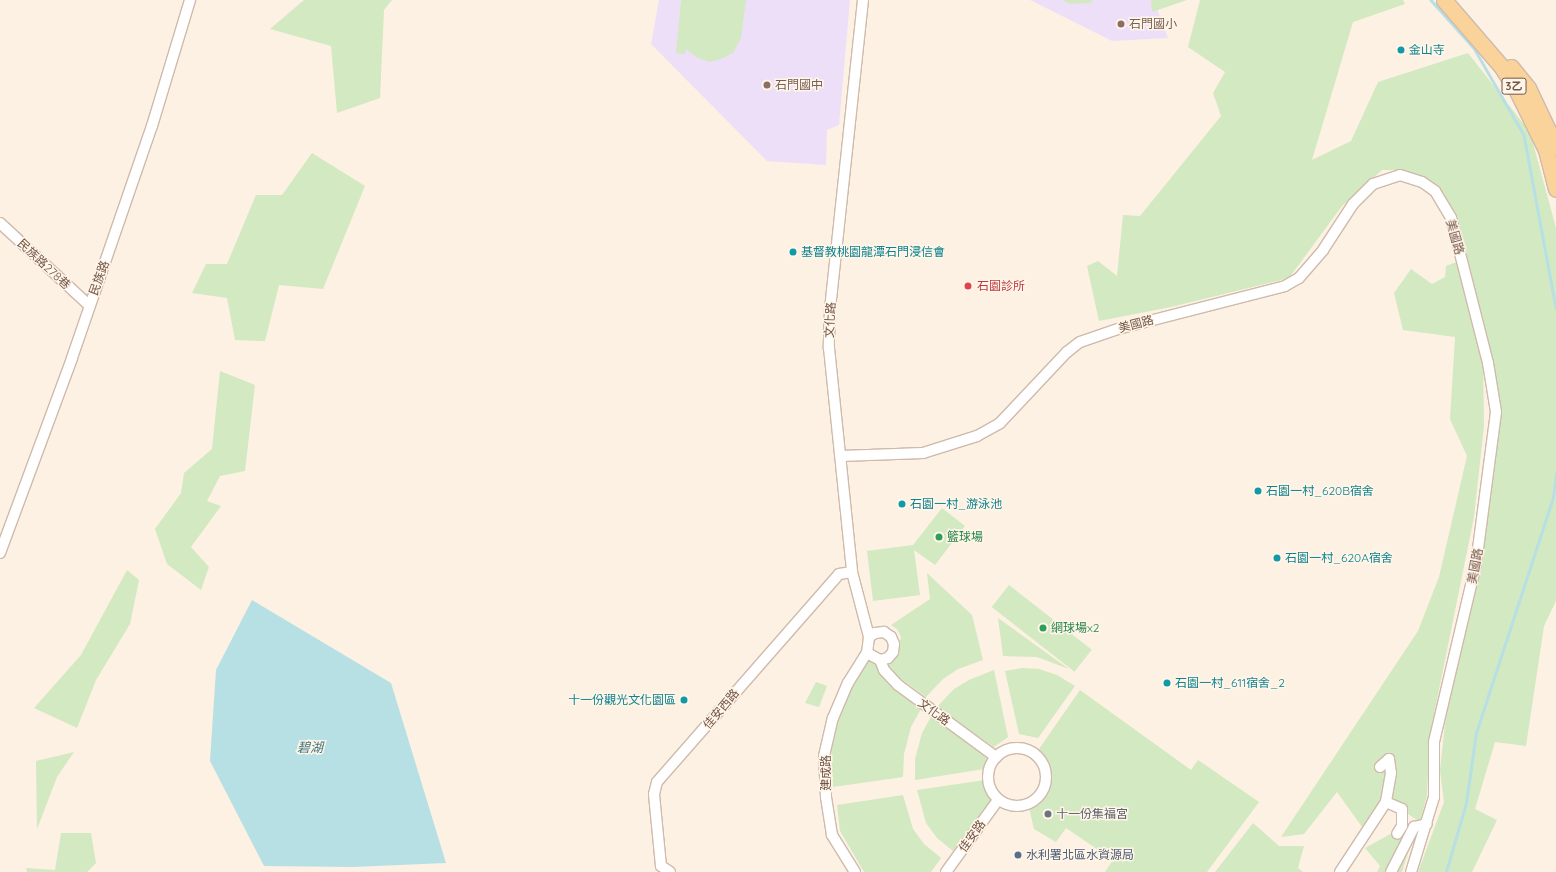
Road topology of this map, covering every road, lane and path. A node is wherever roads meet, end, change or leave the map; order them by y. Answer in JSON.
{"nodes":[{"id":1,"x":190,"y":0,"type":"edge"},
{"id":2,"x":863,"y":0,"type":"edge"},
{"id":3,"x":1444,"y":0,"type":"edge"},
{"id":4,"x":1454,"y":0,"type":"edge"},
{"id":5,"x":1556,"y":148,"type":"edge"},
{"id":6,"x":1556,"y":188,"type":"edge"},
{"id":7,"x":0,"y":223,"type":"edge"},
{"id":8,"x":89,"y":305,"type":"junction"},
{"id":9,"x":841,"y":456,"type":"junction"},
{"id":10,"x":0,"y":553,"type":"edge"},
{"id":11,"x":852,"y":572,"type":"junction"},
{"id":12,"x":869,"y":638,"type":"junction"},
{"id":13,"x":867,"y":652,"type":"junction"},
{"id":14,"x":880,"y":660,"type":"junction"},
{"id":15,"x":996,"y":757,"type":"junction"},
{"id":16,"x":1380,"y":766,"type":"dead end"},
{"id":17,"x":998,"y":800,"type":"junction"},
{"id":18,"x":1386,"y":802,"type":"junction"},
{"id":19,"x":1427,"y":824,"type":"junction"},
{"id":20,"x":1397,"y":834,"type":"dead end"},
{"id":21,"x":670,"y":872,"type":"edge"},
{"id":22,"x":855,"y":872,"type":"edge"},
{"id":23,"x":946,"y":872,"type":"edge"},
{"id":24,"x":1340,"y":872,"type":"edge"},
{"id":25,"x":1391,"y":872,"type":"edge"},
{"id":26,"x":1411,"y":872,"type":"edge"}],
"edges":[{"from":1,"to":8,"type":"street","name":"民族路"},
{"from":2,"to":9,"type":"street","name":"文化路"},
{"from":3,"to":6,"type":"main road","number":"3乙"},
{"from":4,"to":5,"type":"main road","number":"3乙"},
{"from":7,"to":8,"type":"street","name":"民族路278巷"},
{"from":8,"to":10,"type":"street","name":"民族路"},
{"from":9,"to":11,"type":"street","name":"文化路"},
{"from":9,"to":19,"type":"street","name":"美國路"},
{"from":11,"to":12,"type":"street","name":"文化路"},
{"from":11,"to":21,"type":"street","name":"佳安西路"},
{"from":12,"to":13,"type":"street","name":"文化路"},
{"from":12,"to":14,"type":"street"},
{"from":13,"to":14,"type":"street","name":"文化路"},
{"from":13,"to":22,"type":"street","name":"建成路"},
{"from":14,"to":15,"type":"street","name":"文化路"},
{"from":15,"to":17,"type":"street"},
{"from":15,"to":17,"type":"street"},
{"from":16,"to":18,"type":"street"},
{"from":17,"to":23,"type":"street","name":"佳安路"},
{"from":18,"to":20,"type":"street"},
{"from":18,"to":24,"type":"street"},
{"from":19,"to":25,"type":"street"},
{"from":19,"to":26,"type":"street","name":"美國路"}]}
